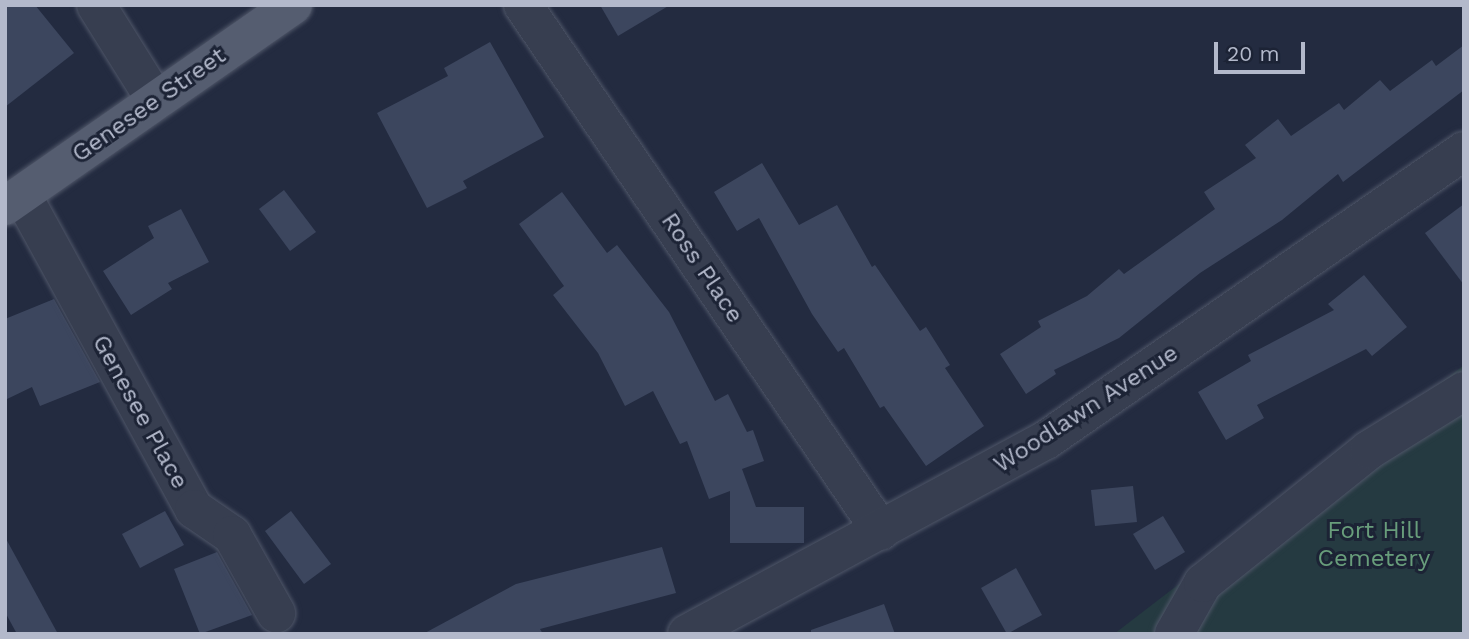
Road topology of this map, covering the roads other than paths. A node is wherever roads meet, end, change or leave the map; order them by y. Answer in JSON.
{"nodes":[{"id":1,"x":96,"y":5,"type":"edge"},
{"id":2,"x":293,"y":5,"type":"edge"},
{"id":3,"x":523,"y":5,"type":"edge"},
{"id":4,"x":156,"y":101,"type":"junction"},
{"id":5,"x":1464,"y":151,"type":"edge"},
{"id":6,"x":13,"y":200,"type":"edge"},
{"id":7,"x":1464,"y":391,"type":"edge"},
{"id":8,"x":881,"y":531,"type":"junction"},
{"id":9,"x":276,"y":613,"type":"dead end"},
{"id":10,"x":687,"y":634,"type":"edge"},
{"id":11,"x":1174,"y":634,"type":"edge"}],
"edges":[{"from":1,"to":4,"type":"street"},
{"from":2,"to":4,"type":"main road","name":"Genesee Street"},
{"from":3,"to":8,"type":"street","name":"Ross Place"},
{"from":4,"to":6,"type":"main road","name":"Genesee Street"},
{"from":5,"to":8,"type":"street","name":"Woodlawn Avenue"},
{"from":6,"to":9,"type":"street","name":"Genesee Place"},
{"from":7,"to":11,"type":"street"},
{"from":8,"to":10,"type":"street","name":"Woodlawn Avenue"}]}
